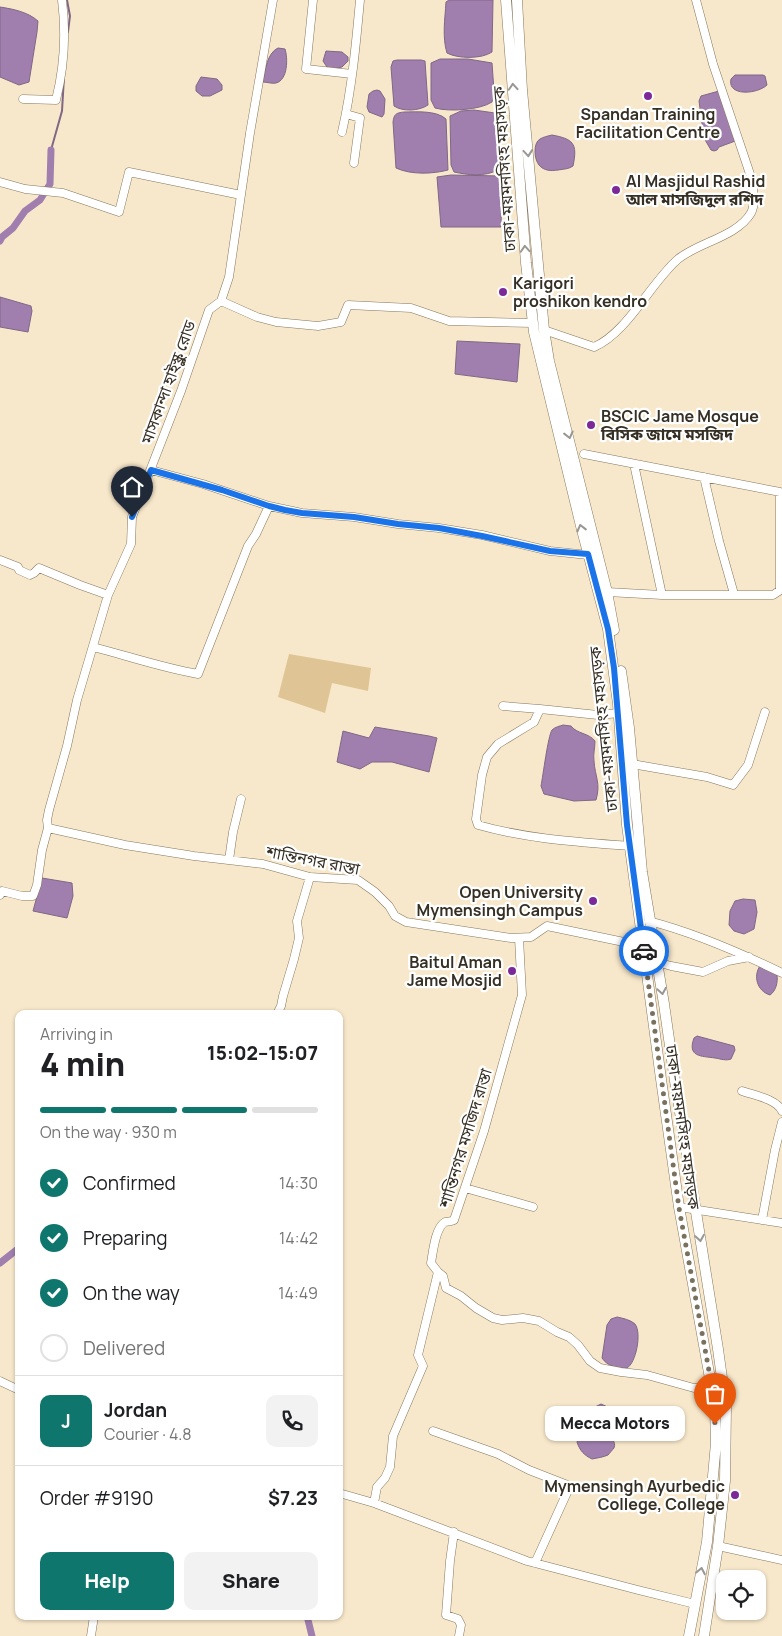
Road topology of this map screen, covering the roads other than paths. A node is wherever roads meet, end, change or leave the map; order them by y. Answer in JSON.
{"nodes":[{"id":1,"x":62,"y":0,"type":"edge"},
{"id":2,"x":273,"y":0,"type":"edge"},
{"id":3,"x":313,"y":0,"type":"edge"},
{"id":4,"x":360,"y":0,"type":"edge"},
{"id":5,"x":506,"y":0,"type":"edge"},
{"id":6,"x":517,"y":0,"type":"edge"},
{"id":7,"x":696,"y":0,"type":"edge"},
{"id":8,"x":352,"y":74,"type":"junction"},
{"id":9,"x":23,"y":99,"type":"dead end"},
{"id":10,"x":346,"y":114,"type":"junction"},
{"id":11,"x":342,"y":132,"type":"dead end"},
{"id":12,"x":354,"y":163,"type":"dead end"},
{"id":13,"x":0,"y":182,"type":"edge"},
{"id":14,"x":241,"y":195,"type":"junction"},
{"id":15,"x":221,"y":301,"type":"junction"},
{"id":16,"x":533,"y":323,"type":"junction"},
{"id":17,"x":544,"y":330,"type":"junction"},
{"id":18,"x":584,"y":454,"type":"dead end"},
{"id":19,"x":634,"y":464,"type":"junction"},
{"id":20,"x":151,"y":470,"type":"junction"},
{"id":21,"x":704,"y":478,"type":"junction"},
{"id":22,"x":269,"y":506,"type":"junction"},
{"id":23,"x":588,"y":554,"type":"junction"},
{"id":24,"x":0,"y":560,"type":"edge"},
{"id":25,"x":781,"y":589,"type":"edge"},
{"id":26,"x":607,"y":592,"type":"junction"},
{"id":27,"x":734,"y":594,"type":"junction"},
{"id":28,"x":108,"y":595,"type":"junction"},
{"id":29,"x":662,"y":595,"type":"junction"},
{"id":30,"x":93,"y":647,"type":"junction"},
{"id":31,"x":503,"y":706,"type":"dead end"},
{"id":32,"x":540,"y":709,"type":"junction"},
{"id":33,"x":765,"y":712,"type":"dead end"},
{"id":34,"x":619,"y":713,"type":"junction"},
{"id":35,"x":632,"y":764,"type":"junction"},
{"id":36,"x":240,"y":798,"type":"dead end"},
{"id":37,"x":48,"y":828,"type":"junction"},
{"id":38,"x":630,"y":846,"type":"junction"},
{"id":39,"x":229,"y":860,"type":"junction"},
{"id":40,"x":310,"y":877,"type":"junction"},
{"id":41,"x":0,"y":895,"type":"edge"},
{"id":42,"x":649,"y":921,"type":"junction"},
{"id":43,"x":520,"y":938,"type":"junction"},
{"id":44,"x":643,"y":946,"type":"junction"},
{"id":45,"x":749,"y":958,"type":"junction"},
{"id":46,"x":657,"y":962,"type":"junction"},
{"id":47,"x":782,"y":973,"type":"edge"},
{"id":48,"x":280,"y":1010,"type":"edge"},
{"id":49,"x":742,"y":1091,"type":"dead end"},
{"id":50,"x":782,"y":1111,"type":"edge"},
{"id":51,"x":782,"y":1122,"type":"edge"},
{"id":52,"x":465,"y":1188,"type":"junction"},
{"id":53,"x":533,"y":1207,"type":"dead end"},
{"id":54,"x":679,"y":1208,"type":"junction"},
{"id":55,"x":696,"y":1210,"type":"junction"},
{"id":56,"x":762,"y":1220,"type":"junction"},
{"id":57,"x":782,"y":1223,"type":"edge"},
{"id":58,"x":438,"y":1272,"type":"junction"},
{"id":59,"x":0,"y":1381,"type":"edge"},
{"id":60,"x":712,"y":1387,"type":"junction"},
{"id":61,"x":15,"y":1388,"type":"edge"},
{"id":62,"x":433,"y":1432,"type":"dead end"},
{"id":63,"x":343,"y":1494,"type":"edge"},
{"id":64,"x":374,"y":1503,"type":"junction"},
{"id":65,"x":454,"y":1532,"type":"junction"},
{"id":66,"x":718,"y":1546,"type":"junction"},
{"id":67,"x":782,"y":1560,"type":"edge"},
{"id":68,"x":535,"y":1563,"type":"junction"},
{"id":69,"x":695,"y":1604,"type":"junction"},
{"id":70,"x":93,"y":1620,"type":"edge"},
{"id":71,"x":91,"y":1636,"type":"edge"},
{"id":72,"x":459,"y":1636,"type":"edge"},
{"id":73,"x":689,"y":1636,"type":"edge"},
{"id":74,"x":704,"y":1636,"type":"edge"}],
"edges":[{"from":1,"to":9,"type":"street"},
{"from":2,"to":14,"type":"street","name":"মাসকান্দা হাইস্কুল রোড"},
{"from":3,"to":8,"type":"street"},
{"from":4,"to":8,"type":"street"},
{"from":16,"to":5,"type":"main road","name":"ঢাকা-ময়মনসিংহ মহাসড়ক","one_way":true},
{"from":6,"to":17,"type":"main road","name":"ঢাকা-ময়মনসিংহ মহাসড়ক","one_way":true},
{"from":7,"to":17,"type":"street"},
{"from":8,"to":10,"type":"street"},
{"from":10,"to":11,"type":"street"},
{"from":10,"to":12,"type":"street"},
{"from":13,"to":14,"type":"street"},
{"from":14,"to":15,"type":"street","name":"মাসকান্দা হাইস্কুল রোড"},
{"from":15,"to":16,"type":"street"},
{"from":15,"to":20,"type":"street","name":"মাসকান্দা হাইস্কুল রোড"},
{"from":23,"to":16,"type":"main road","name":"ঢাকা-ময়মনসিংহ মহাসড়ক","one_way":true},
{"from":17,"to":26,"type":"main road","name":"ঢাকা-ময়মনসিংহ মহাসড়ক","one_way":true},
{"from":18,"to":19,"type":"street"},
{"from":19,"to":21,"type":"street"},
{"from":19,"to":29,"type":"street"},
{"from":20,"to":22,"type":"street"},
{"from":20,"to":28,"type":"street","name":"মাসকান্দা হাইস্কুল রোড"},
{"from":21,"to":25,"type":"street"},
{"from":21,"to":27,"type":"street"},
{"from":22,"to":23,"type":"street"},
{"from":22,"to":30,"type":"street"},
{"from":23,"to":34,"type":"main road","name":"ঢাকা-ময়মনসিংহ মহাসড়ক"},
{"from":24,"to":28,"type":"street"},
{"from":25,"to":27,"type":"street"},
{"from":26,"to":29,"type":"street"},
{"from":26,"to":35,"type":"main road","name":"ঢাকা-ময়মনসিংহ মহাসড়ক"},
{"from":27,"to":29,"type":"street"},
{"from":28,"to":30,"type":"street","name":"মাসকান্দা হাইস্কুল রোড"},
{"from":30,"to":37,"type":"street","name":"মাসকান্দা হাইস্কুল রোড"},
{"from":31,"to":32,"type":"street"},
{"from":32,"to":34,"type":"street"},
{"from":32,"to":38,"type":"street"},
{"from":33,"to":35,"type":"street"},
{"from":34,"to":38,"type":"main road","name":"ঢাকা-ময়মনসিংহ মহাসড়ক"},
{"from":35,"to":42,"type":"main road","name":"ঢাকা-ময়মনসিংহ মহাসড়ক"},
{"from":36,"to":39,"type":"street"},
{"from":37,"to":39,"type":"street","name":"শান্তিনগর রাস্তা"},
{"from":37,"to":41,"type":"street","name":"মাসকান্দা হাইস্কুল রোড"},
{"from":38,"to":44,"type":"main road","name":"ঢাকা-ময়মনসিংহ মহাসড়ক"},
{"from":39,"to":40,"type":"street","name":"শান্তিনগর রাস্তা"},
{"from":40,"to":43,"type":"street","name":"শান্তিনগর রাস্তা"},
{"from":40,"to":48,"type":"street"},
{"from":42,"to":45,"type":"street"},
{"from":42,"to":46,"type":"main road","name":"ঢাকা-ময়মনসিংহ মহাসড়ক"},
{"from":43,"to":44,"type":"street","name":"শান্তিনগর রাস্তা"},
{"from":43,"to":52,"type":"street","name":"শান্তিনগর মসজিদ রাস্তা"},
{"from":44,"to":54,"type":"main road","name":"ঢাকা-ময়মনসিংহ মহাসড়ক"},
{"from":45,"to":46,"type":"street"},
{"from":45,"to":47,"type":"street"},
{"from":46,"to":55,"type":"main road","name":"ঢাকা-ময়মনসিংহ মহাসড়ক","one_way":true},
{"from":49,"to":50,"type":"street"},
{"from":51,"to":56,"type":"street"},
{"from":52,"to":53,"type":"street"},
{"from":52,"to":58,"type":"street","name":"শান্তিনগর মসজিদ রাস্তা"},
{"from":54,"to":55,"type":"street"},
{"from":54,"to":60,"type":"main road","name":"ঢাকা-ময়মনসিংহ মহাসড়ক"},
{"from":55,"to":56,"type":"street"},
{"from":55,"to":66,"type":"main road","name":"ঢাকা-ময়মনসিংহ মহাসড়ক","one_way":true},
{"from":56,"to":57,"type":"street"},
{"from":58,"to":60,"type":"street"},
{"from":58,"to":64,"type":"street","name":"শান্তিনগর মসজিদ রাস্তা"},
{"from":59,"to":61,"type":"street"},
{"from":69,"to":60,"type":"main road","name":"ঢাকা-ময়মনসিংহ মহাসড়ক","one_way":true},
{"from":62,"to":68,"type":"street"},
{"from":63,"to":64,"type":"street"},
{"from":64,"to":65,"type":"street"},
{"from":65,"to":68,"type":"street"},
{"from":65,"to":72,"type":"street"},
{"from":66,"to":67,"type":"street"},
{"from":66,"to":74,"type":"main road","name":"ঢাকা-ময়মনসিংহ মহাসড়ক"},
{"from":68,"to":69,"type":"street"},
{"from":69,"to":73,"type":"main road","name":"ঢাকা-ময়মনসিংহ মহাসড়ক"},
{"from":70,"to":71,"type":"street"}]}
